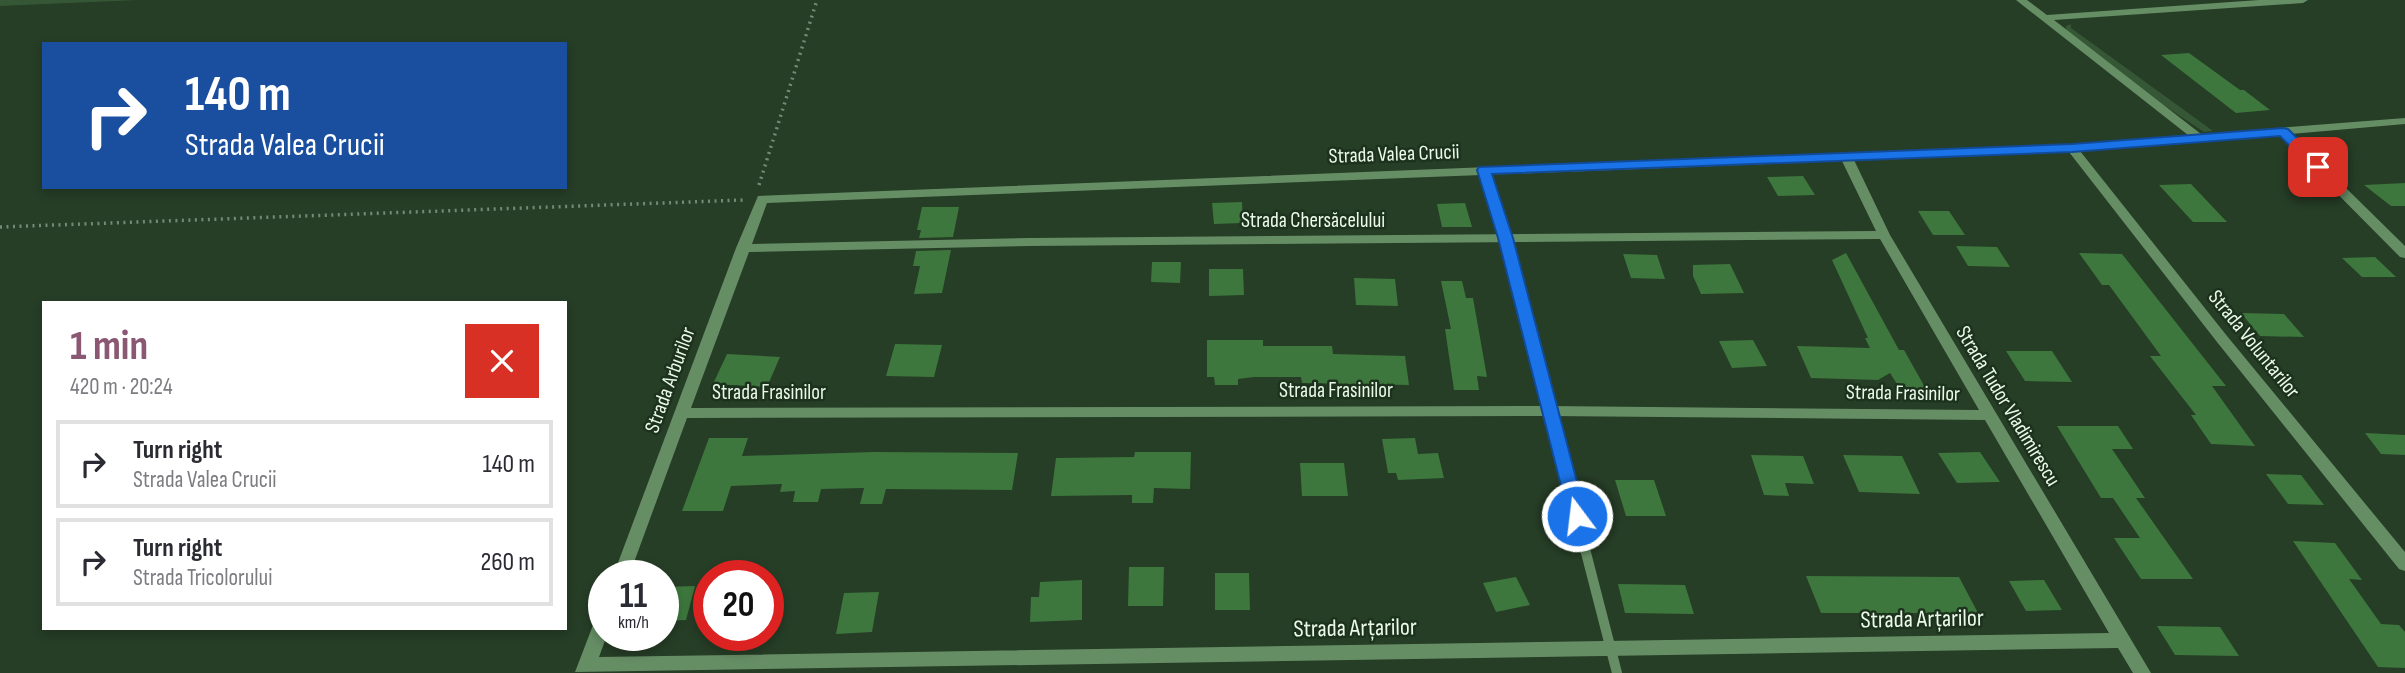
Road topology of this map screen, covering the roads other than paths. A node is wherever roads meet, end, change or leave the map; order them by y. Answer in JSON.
{"nodes":[{"id":1,"x":2021,"y":0,"type":"edge"},
{"id":2,"x":2303,"y":0,"type":"edge"},
{"id":3,"x":2045,"y":18,"type":"junction"},
{"id":4,"x":2405,"y":121,"type":"edge"},
{"id":5,"x":2283,"y":132,"type":"junction"},
{"id":6,"x":2200,"y":139,"type":"junction"},
{"id":7,"x":2072,"y":148,"type":"junction"},
{"id":8,"x":1846,"y":156,"type":"junction"},
{"id":9,"x":1484,"y":170,"type":"junction"},
{"id":10,"x":758,"y":195,"type":"joint"},
{"id":11,"x":1884,"y":235,"type":"junction"},
{"id":12,"x":1505,"y":238,"type":"junction"},
{"id":13,"x":742,"y":248,"type":"junction"},
{"id":14,"x":2405,"y":254,"type":"edge"},
{"id":15,"x":1548,"y":411,"type":"junction"},
{"id":16,"x":682,"y":413,"type":"junction"},
{"id":17,"x":1989,"y":415,"type":"junction"},
{"id":18,"x":627,"y":560,"type":"edge"},
{"id":19,"x":2405,"y":564,"type":"edge"},
{"id":20,"x":2124,"y":640,"type":"junction"},
{"id":21,"x":1612,"y":649,"type":"junction"},
{"id":22,"x":592,"y":651,"type":"edge"},
{"id":23,"x":585,"y":669,"type":"edge"},
{"id":24,"x":1616,"y":673,"type":"edge"},
{"id":25,"x":2142,"y":673,"type":"edge"}],
"edges":[{"from":1,"to":3,"type":"street"},
{"from":2,"to":3,"type":"street"},
{"from":3,"to":6,"type":"street"},
{"from":4,"to":5,"type":"street","name":"Strada Valea Crucii"},
{"from":5,"to":6,"type":"street","name":"Strada Valea Crucii"},
{"from":5,"to":14,"type":"street"},
{"from":6,"to":7,"type":"street","name":"Strada Valea Crucii"},
{"from":7,"to":8,"type":"street","name":"Strada Valea Crucii"},
{"from":7,"to":19,"type":"street","name":"Strada Voluntarilor"},
{"from":8,"to":9,"type":"street","name":"Strada Valea Crucii"},
{"from":8,"to":11,"type":"street","name":"Strada Tudor Vladimirescu"},
{"from":9,"to":10,"type":"street","name":"Strada Valea Crucii"},
{"from":9,"to":12,"type":"lane"},
{"from":10,"to":13,"type":"street","name":"Strada Arburilor"},
{"from":11,"to":12,"type":"street","name":"Strada Chersăcelului"},
{"from":11,"to":17,"type":"street","name":"Strada Tudor Vladimirescu"},
{"from":12,"to":13,"type":"street","name":"Strada Chersăcelului"},
{"from":12,"to":15,"type":"lane"},
{"from":13,"to":16,"type":"street","name":"Strada Arburilor"},
{"from":15,"to":16,"type":"street","name":"Strada Frasinilor"},
{"from":15,"to":17,"type":"street","name":"Strada Frasinilor"},
{"from":15,"to":21,"type":"lane"},
{"from":16,"to":18,"type":"street","name":"Strada Arburilor"},
{"from":17,"to":20,"type":"street","name":"Strada Tudor Vladimirescu"},
{"from":20,"to":21,"type":"street","name":"Strada Arțarilor"},
{"from":20,"to":25,"type":"street","name":"Strada Tudor Vladimirescu"},
{"from":21,"to":23,"type":"street","name":"Strada Arțarilor"},
{"from":21,"to":24,"type":"lane"},
{"from":22,"to":23,"type":"street"}]}
